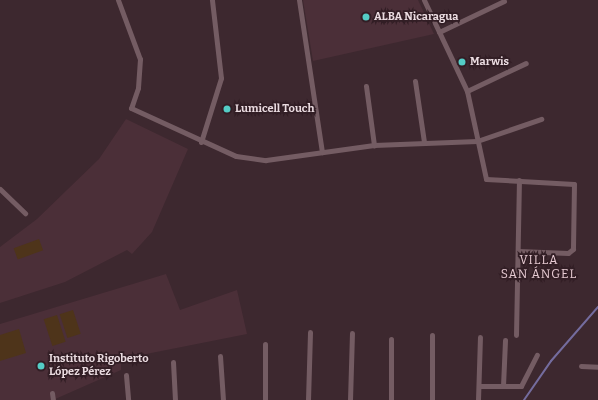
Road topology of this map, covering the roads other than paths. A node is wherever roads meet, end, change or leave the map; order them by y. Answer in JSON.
{"nodes":[{"id":1,"x":118,"y":0,"type":"edge"},
{"id":2,"x":212,"y":0,"type":"edge"},
{"id":3,"x":298,"y":0,"type":"edge"},
{"id":4,"x":424,"y":0,"type":"edge"},
{"id":5,"x":504,"y":1,"type":"edge"},
{"id":6,"x":439,"y":32,"type":"junction"},
{"id":7,"x":526,"y":63,"type":"dead end"},
{"id":8,"x":416,"y":82,"type":"dead end"},
{"id":9,"x":366,"y":86,"type":"dead end"},
{"id":10,"x":467,"y":91,"type":"junction"},
{"id":11,"x":541,"y":119,"type":"dead end"},
{"id":12,"x":477,"y":141,"type":"junction"},
{"id":13,"x":201,"y":142,"type":"junction"},
{"id":14,"x":424,"y":142,"type":"junction"},
{"id":15,"x":374,"y":145,"type":"junction"},
{"id":16,"x":322,"y":152,"type":"junction"},
{"id":17,"x":519,"y":180,"type":"junction"},
{"id":18,"x":0,"y":189,"type":"edge"},
{"id":19,"x":25,"y":213,"type":"dead end"},
{"id":20,"x":518,"y":250,"type":"junction"},
{"id":21,"x":310,"y":332,"type":"dead end"},
{"id":22,"x":352,"y":333,"type":"dead end"},
{"id":23,"x":432,"y":335,"type":"dead end"},
{"id":24,"x":516,"y":335,"type":"dead end"},
{"id":25,"x":480,"y":337,"type":"dead end"},
{"id":26,"x":391,"y":339,"type":"dead end"},
{"id":27,"x":505,"y":340,"type":"dead end"},
{"id":28,"x":265,"y":344,"type":"dead end"},
{"id":29,"x":536,"y":355,"type":"dead end"},
{"id":30,"x":220,"y":356,"type":"dead end"},
{"id":31,"x":172,"y":362,"type":"dead end"},
{"id":32,"x":581,"y":366,"type":"dead end"},
{"id":33,"x":598,"y":367,"type":"edge"},
{"id":34,"x":126,"y":375,"type":"dead end"},
{"id":35,"x":478,"y":386,"type":"junction"},
{"id":36,"x":503,"y":386,"type":"junction"},
{"id":37,"x":52,"y":393,"type":"dead end"},
{"id":38,"x":53,"y":400,"type":"edge"},
{"id":39,"x":128,"y":400,"type":"edge"},
{"id":40,"x":175,"y":400,"type":"edge"},
{"id":41,"x":223,"y":400,"type":"edge"},
{"id":42,"x":265,"y":400,"type":"edge"},
{"id":43,"x":308,"y":400,"type":"edge"},
{"id":44,"x":350,"y":400,"type":"edge"},
{"id":45,"x":391,"y":400,"type":"edge"},
{"id":46,"x":432,"y":400,"type":"edge"},
{"id":47,"x":478,"y":400,"type":"edge"}],
"edges":[{"from":1,"to":13,"type":"street"},
{"from":2,"to":13,"type":"street"},
{"from":3,"to":16,"type":"street"},
{"from":4,"to":6,"type":"street"},
{"from":5,"to":6,"type":"street"},
{"from":6,"to":10,"type":"street"},
{"from":7,"to":10,"type":"street"},
{"from":8,"to":14,"type":"street"},
{"from":9,"to":15,"type":"street"},
{"from":10,"to":12,"type":"street"},
{"from":11,"to":12,"type":"street"},
{"from":12,"to":14,"type":"street"},
{"from":12,"to":17,"type":"street"},
{"from":13,"to":16,"type":"street"},
{"from":14,"to":15,"type":"street"},
{"from":15,"to":16,"type":"street"},
{"from":17,"to":20,"type":"street"},
{"from":17,"to":20,"type":"street"},
{"from":18,"to":19,"type":"street"},
{"from":20,"to":24,"type":"street"},
{"from":21,"to":43,"type":"street"},
{"from":22,"to":44,"type":"street"},
{"from":23,"to":46,"type":"street"},
{"from":25,"to":35,"type":"street"},
{"from":26,"to":45,"type":"street"},
{"from":27,"to":36,"type":"street"},
{"from":28,"to":42,"type":"street"},
{"from":29,"to":36,"type":"street"},
{"from":30,"to":41,"type":"street"},
{"from":31,"to":40,"type":"street"},
{"from":32,"to":33,"type":"street"},
{"from":34,"to":39,"type":"street"},
{"from":35,"to":36,"type":"street"},
{"from":35,"to":47,"type":"street"},
{"from":37,"to":38,"type":"street"}]}
